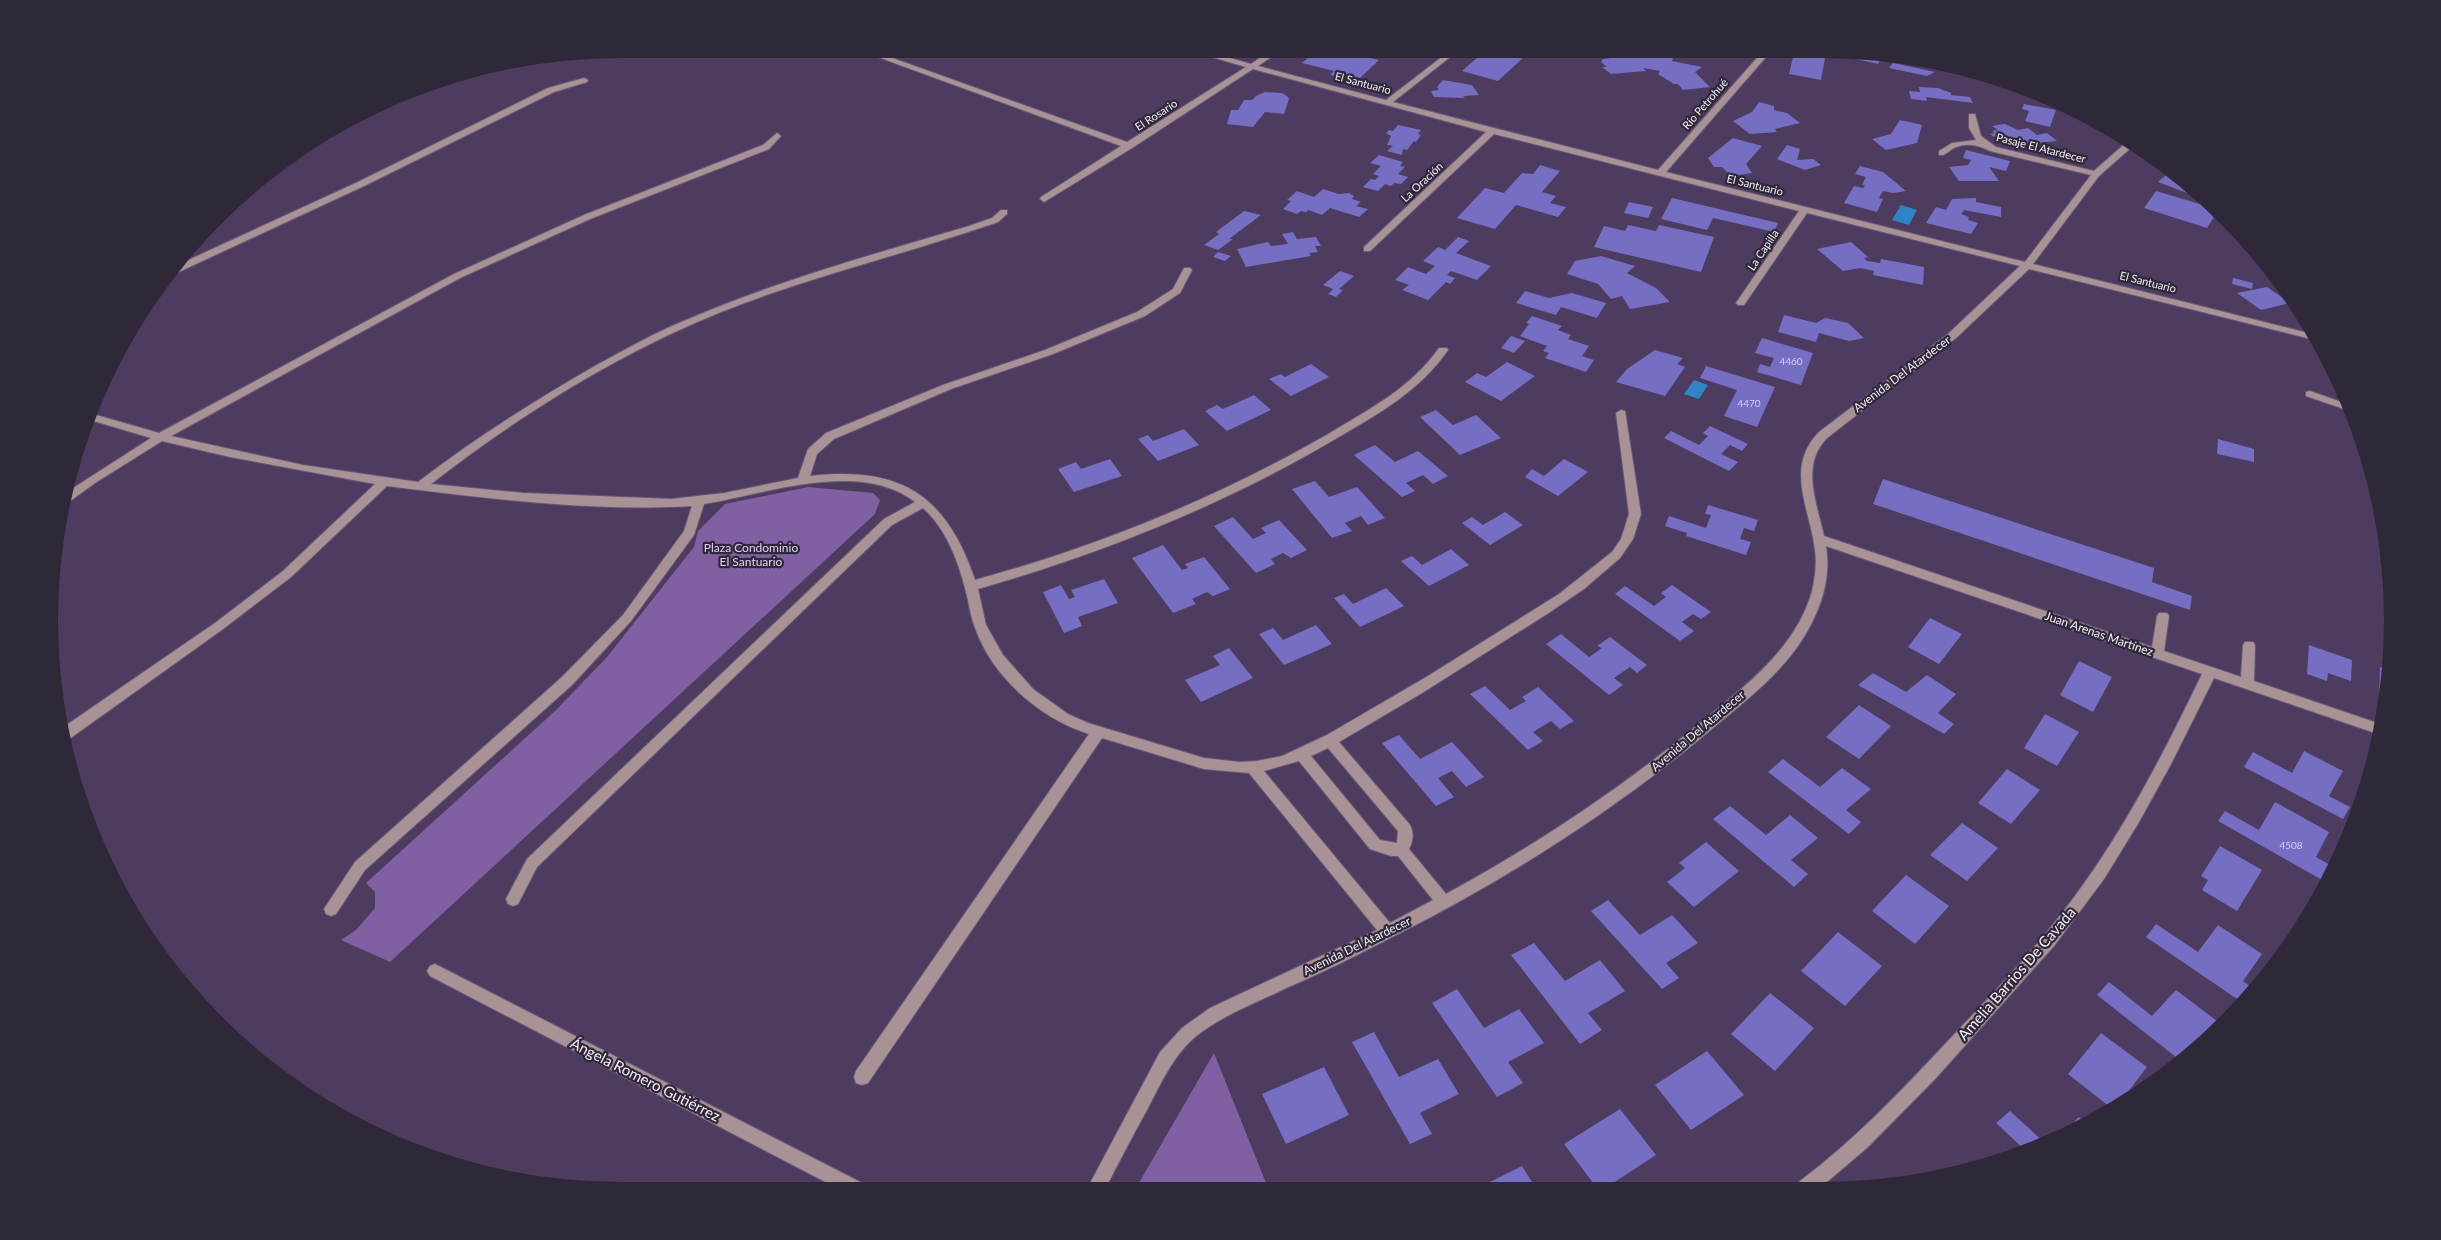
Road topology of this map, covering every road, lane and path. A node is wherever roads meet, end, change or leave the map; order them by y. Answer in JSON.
{"nodes":[{"id":1,"x":885,"y":58,"type":"edge"},
{"id":2,"x":1220,"y":58,"type":"edge"},
{"id":3,"x":1265,"y":58,"type":"edge"},
{"id":4,"x":1445,"y":58,"type":"edge"},
{"id":5,"x":1761,"y":58,"type":"edge"},
{"id":6,"x":1251,"y":67,"type":"junction"},
{"id":7,"x":584,"y":80,"type":"dead end"},
{"id":8,"x":1387,"y":102,"type":"junction"},
{"id":9,"x":1972,"y":116,"type":"dead end"},
{"id":10,"x":1492,"y":131,"type":"junction"},
{"id":11,"x":777,"y":136,"type":"dead end"},
{"id":12,"x":1980,"y":143,"type":"junction"},
{"id":13,"x":1129,"y":146,"type":"junction"},
{"id":14,"x":2126,"y":147,"type":"edge"},
{"id":15,"x":1942,"y":153,"type":"dead end"},
{"id":16,"x":1659,"y":174,"type":"junction"},
{"id":17,"x":2096,"y":174,"type":"junction"},
{"id":18,"x":1044,"y":199,"type":"dead end"},
{"id":19,"x":1804,"y":210,"type":"junction"},
{"id":20,"x":1004,"y":212,"type":"dead end"},
{"id":21,"x":1367,"y":249,"type":"dead end"},
{"id":22,"x":2027,"y":265,"type":"junction"},
{"id":23,"x":183,"y":266,"type":"edge"},
{"id":24,"x":1187,"y":270,"type":"dead end"},
{"id":25,"x":1741,"y":303,"type":"dead end"},
{"id":26,"x":2306,"y":335,"type":"edge"},
{"id":27,"x":1443,"y":350,"type":"dead end"},
{"id":28,"x":2310,"y":394,"type":"dead end"},
{"id":29,"x":2341,"y":405,"type":"edge"},
{"id":30,"x":1621,"y":413,"type":"dead end"},
{"id":31,"x":95,"y":418,"type":"edge"},
{"id":32,"x":160,"y":437,"type":"junction"},
{"id":33,"x":385,"y":481,"type":"junction"},
{"id":34,"x":802,"y":482,"type":"junction"},
{"id":35,"x":422,"y":485,"type":"junction"},
{"id":36,"x":72,"y":494,"type":"edge"},
{"id":37,"x":699,"y":502,"type":"junction"},
{"id":38,"x":923,"y":503,"type":"junction"},
{"id":39,"x":1819,"y":539,"type":"junction"},
{"id":40,"x":971,"y":586,"type":"junction"},
{"id":41,"x":2163,"y":616,"type":"dead end"},
{"id":42,"x":2249,"y":645,"type":"dead end"},
{"id":43,"x":2157,"y":654,"type":"junction"},
{"id":44,"x":2210,"y":672,"type":"junction"},
{"id":45,"x":2247,"y":684,"type":"junction"},
{"id":46,"x":2373,"y":727,"type":"edge"},
{"id":47,"x":1099,"y":731,"type":"junction"},
{"id":48,"x":69,"y":732,"type":"edge"},
{"id":49,"x":1330,"y":741,"type":"junction"},
{"id":50,"x":1301,"y":754,"type":"junction"},
{"id":51,"x":1253,"y":768,"type":"junction"},
{"id":52,"x":1401,"y":849,"type":"junction"},
{"id":53,"x":513,"y":899,"type":"dead end"},
{"id":54,"x":1444,"y":903,"type":"junction"},
{"id":55,"x":331,"y":909,"type":"dead end"},
{"id":56,"x":1388,"y":932,"type":"junction"},
{"id":57,"x":434,"y":971,"type":"dead end"},
{"id":58,"x":862,"y":1077,"type":"dead end"},
{"id":59,"x":842,"y":1182,"type":"edge"},
{"id":60,"x":1100,"y":1182,"type":"edge"},
{"id":61,"x":1812,"y":1182,"type":"edge"}],
"edges":[{"from":1,"to":13,"type":"street"},
{"from":2,"to":6,"type":"street","name":"El Santuario"},
{"from":3,"to":6,"type":"street","name":"El Rosario"},
{"from":4,"to":8,"type":"street"},
{"from":5,"to":16,"type":"street","name":"Río Petrohué"},
{"from":6,"to":8,"type":"street","name":"El Santuario"},
{"from":6,"to":13,"type":"street","name":"El Rosario"},
{"from":7,"to":23,"type":"street"},
{"from":8,"to":10,"type":"street","name":"El Santuario"},
{"from":9,"to":12,"type":"street","name":"Pasaje El Atardecer"},
{"from":10,"to":16,"type":"street","name":"El Santuario"},
{"from":10,"to":21,"type":"street","name":"La Oración"},
{"from":11,"to":32,"type":"street"},
{"from":12,"to":15,"type":"street","name":"Pasaje El Atardecer"},
{"from":12,"to":17,"type":"street","name":"Pasaje El Atardecer"},
{"from":13,"to":18,"type":"street","name":"El Rosario"},
{"from":14,"to":17,"type":"street","name":"Avenida Del Atardecer"},
{"from":16,"to":19,"type":"street","name":"El Santuario"},
{"from":17,"to":22,"type":"street","name":"Avenida Del Atardecer"},
{"from":19,"to":22,"type":"street","name":"El Santuario"},
{"from":19,"to":25,"type":"street","name":"La Capilla"},
{"from":20,"to":35,"type":"street"},
{"from":22,"to":26,"type":"street","name":"El Santuario"},
{"from":22,"to":39,"type":"street","name":"Avenida Del Atardecer"},
{"from":24,"to":34,"type":"street"},
{"from":27,"to":40,"type":"street"},
{"from":28,"to":29,"type":"street"},
{"from":30,"to":49,"type":"street"},
{"from":31,"to":32,"type":"street"},
{"from":32,"to":33,"type":"street"},
{"from":32,"to":36,"type":"street"},
{"from":33,"to":35,"type":"street"},
{"from":33,"to":48,"type":"street"},
{"from":34,"to":37,"type":"street"},
{"from":34,"to":38,"type":"street"},
{"from":35,"to":37,"type":"street"},
{"from":37,"to":55,"type":"street"},
{"from":38,"to":40,"type":"street"},
{"from":38,"to":53,"type":"street"},
{"from":39,"to":43,"type":"street","name":"Juan Arenas Martínez"},
{"from":39,"to":54,"type":"street","name":"Avenida Del Atardecer"},
{"from":40,"to":47,"type":"street"},
{"from":41,"to":43,"type":"street"},
{"from":42,"to":45,"type":"street"},
{"from":43,"to":44,"type":"street","name":"Juan Arenas Martínez"},
{"from":44,"to":45,"type":"street","name":"Juan Arenas Martínez"},
{"from":44,"to":61,"type":"street","name":"Amelia Barrios De Cavada"},
{"from":45,"to":46,"type":"street","name":"Juan Arenas Martínez"},
{"from":47,"to":51,"type":"street"},
{"from":47,"to":58,"type":"street"},
{"from":49,"to":50,"type":"street"},
{"from":49,"to":52,"type":"street"},
{"from":50,"to":51,"type":"street"},
{"from":50,"to":52,"type":"street"},
{"from":51,"to":56,"type":"street"},
{"from":52,"to":54,"type":"street"},
{"from":54,"to":56,"type":"street","name":"Avenida Del Atardecer"},
{"from":56,"to":60,"type":"street","name":"Avenida Del Atardecer"},
{"from":57,"to":59,"type":"street","name":"Ángela Romero Gutiérrez"}]}
